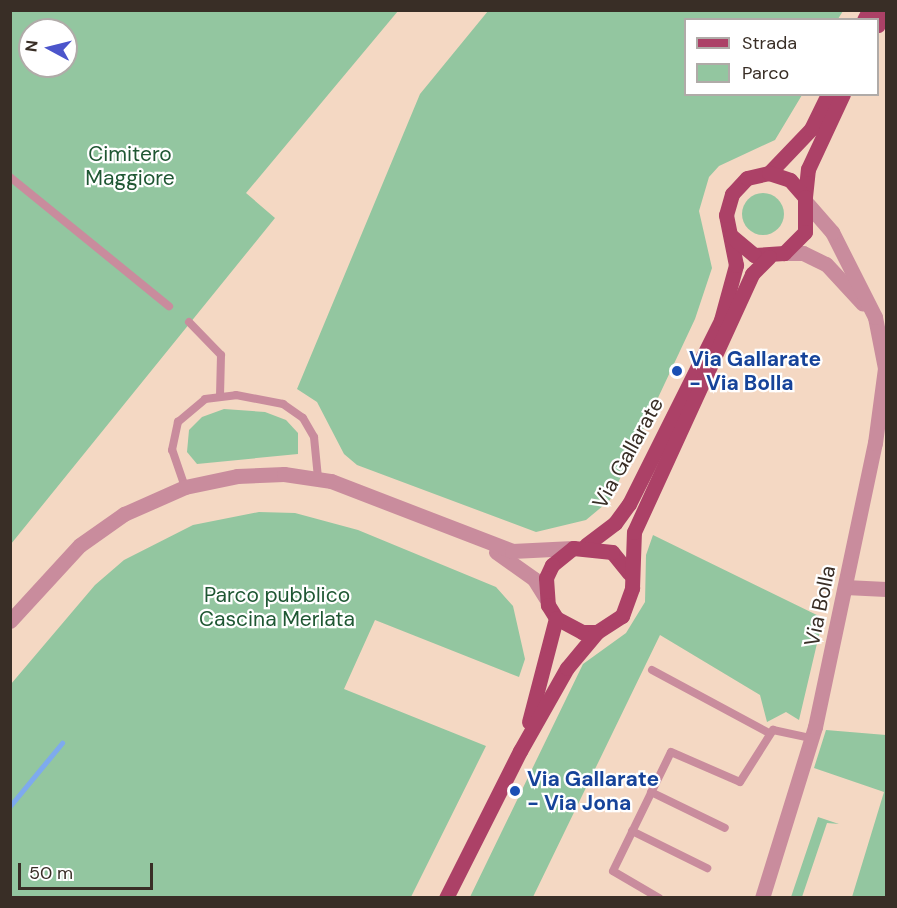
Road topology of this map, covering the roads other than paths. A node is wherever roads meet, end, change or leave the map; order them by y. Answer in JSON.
{"nodes":[{"id":1,"x":827,"y":96,"type":"edge"},
{"id":2,"x":842,"y":96,"type":"edge"},
{"id":3,"x":769,"y":173,"type":"junction"},
{"id":4,"x":10,"y":177,"type":"edge"},
{"id":5,"x":807,"y":201,"type":"junction"},
{"id":6,"x":731,"y":236,"type":"junction"},
{"id":7,"x":784,"y":253,"type":"junction"},
{"id":8,"x":769,"y":257,"type":"junction"},
{"id":9,"x":169,"y":306,"type":"dead end"},
{"id":10,"x":881,"y":317,"type":"edge"},
{"id":11,"x":189,"y":322,"type":"dead end"},
{"id":12,"x":220,"y":396,"type":"junction"},
{"id":13,"x":318,"y":478,"type":"junction"},
{"id":14,"x":185,"y":487,"type":"junction"},
{"id":15,"x":470,"y":536,"type":"junction"},
{"id":16,"x":579,"y":546,"type":"junction"},
{"id":17,"x":629,"y":573,"type":"junction"},
{"id":18,"x":846,"y":587,"type":"junction"},
{"id":19,"x":886,"y":589,"type":"edge"},
{"id":20,"x":546,"y":598,"type":"junction"},
{"id":21,"x":556,"y":618,"type":"junction"},
{"id":22,"x":10,"y":621,"type":"edge"},
{"id":23,"x":597,"y":632,"type":"junction"},
{"id":24,"x":652,"y":670,"type":"dead end"},
{"id":25,"x":770,"y":733,"type":"junction"},
{"id":26,"x":812,"y":738,"type":"junction"},
{"id":27,"x":520,"y":751,"type":"junction"},
{"id":28,"x":651,"y":792,"type":"junction"},
{"id":29,"x":725,"y":828,"type":"dead end"},
{"id":30,"x":632,"y":831,"type":"junction"},
{"id":31,"x":707,"y":868,"type":"dead end"},
{"id":32,"x":446,"y":897,"type":"edge"},
{"id":33,"x":659,"y":897,"type":"edge"},
{"id":34,"x":762,"y":897,"type":"edge"}],
"edges":[{"from":1,"to":3,"type":"main road","name":"Via Gallarate"},
{"from":2,"to":5,"type":"main road"},
{"from":3,"to":5,"type":"main road"},
{"from":3,"to":6,"type":"main road","name":"Via Gallarate"},
{"from":4,"to":9,"type":"lane"},
{"from":5,"to":7,"type":"main road"},
{"from":5,"to":10,"type":"street","name":"Via Bolla"},
{"from":6,"to":8,"type":"main road"},
{"from":6,"to":16,"type":"main road","name":"Via Gallarate"},
{"from":7,"to":8,"type":"main road"},
{"from":7,"to":10,"type":"street","name":"Via Bolla"},
{"from":8,"to":17,"type":"main road","name":"Via Gallarate"},
{"from":10,"to":18,"type":"street","name":"Via Bolla"},
{"from":11,"to":12,"type":"lane"},
{"from":12,"to":13,"type":"lane"},
{"from":12,"to":14,"type":"lane"},
{"from":13,"to":14,"type":"street"},
{"from":13,"to":15,"type":"street"},
{"from":14,"to":22,"type":"street"},
{"from":15,"to":16,"type":"street"},
{"from":15,"to":20,"type":"street"},
{"from":16,"to":17,"type":"main road"},
{"from":16,"to":20,"type":"main road","name":"Via Gallarate"},
{"from":17,"to":23,"type":"main road","name":"Via Gallarate"},
{"from":18,"to":19,"type":"street"},
{"from":18,"to":26,"type":"street","name":"Via Bolla"},
{"from":20,"to":21,"type":"main road"},
{"from":21,"to":23,"type":"main road"},
{"from":21,"to":27,"type":"main road","name":"Via Gallarate"},
{"from":23,"to":27,"type":"main road","name":"Via Gallarate"},
{"from":24,"to":25,"type":"lane"},
{"from":25,"to":26,"type":"lane"},
{"from":25,"to":28,"type":"lane"},
{"from":26,"to":34,"type":"street","name":"Via Bolla"},
{"from":27,"to":32,"type":"main road","name":"Via Gallarate"},
{"from":28,"to":29,"type":"lane"},
{"from":28,"to":30,"type":"lane"},
{"from":30,"to":31,"type":"lane"},
{"from":30,"to":33,"type":"lane"}]}
